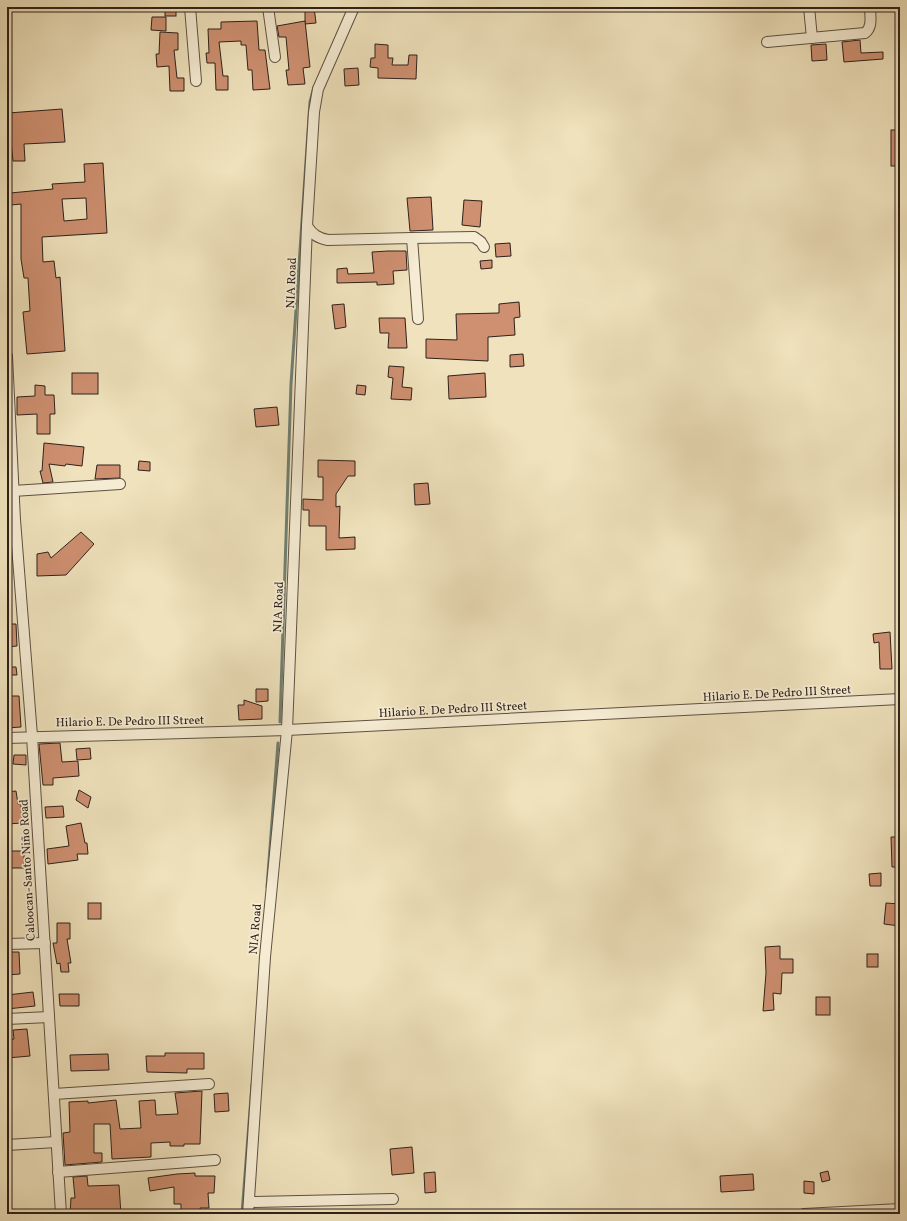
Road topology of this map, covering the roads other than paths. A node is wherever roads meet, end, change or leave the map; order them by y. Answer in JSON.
{"nodes":[{"id":1,"x":190,"y":7,"type":"edge"},
{"id":2,"x":268,"y":7,"type":"edge"},
{"id":3,"x":354,"y":7,"type":"edge"},
{"id":4,"x":809,"y":7,"type":"edge"},
{"id":5,"x":870,"y":7,"type":"edge"},
{"id":6,"x":812,"y":38,"type":"junction"},
{"id":7,"x":767,"y":42,"type":"dead end"},
{"id":8,"x":275,"y":57,"type":"dead end"},
{"id":9,"x":196,"y":81,"type":"dead end"},
{"id":10,"x":307,"y":226,"type":"junction"},
{"id":11,"x":412,"y":238,"type":"junction"},
{"id":12,"x":484,"y":247,"type":"dead end"},
{"id":13,"x":418,"y":319,"type":"dead end"},
{"id":14,"x":7,"y":356,"type":"edge"},
{"id":15,"x":120,"y":484,"type":"dead end"},
{"id":16,"x":13,"y":491,"type":"junction"},
{"id":17,"x":11,"y":520,"type":"edge"},
{"id":18,"x":900,"y":699,"type":"edge"},
{"id":19,"x":287,"y":730,"type":"junction"},
{"id":20,"x":32,"y":736,"type":"junction"},
{"id":21,"x":7,"y":738,"type":"edge"},
{"id":22,"x":44,"y":943,"type":"junction"},
{"id":23,"x":7,"y":944,"type":"edge"},
{"id":24,"x":49,"y":1017,"type":"junction"},
{"id":25,"x":7,"y":1019,"type":"edge"},
{"id":26,"x":209,"y":1084,"type":"dead end"},
{"id":27,"x":54,"y":1094,"type":"junction"},
{"id":28,"x":56,"y":1142,"type":"junction"},
{"id":29,"x":7,"y":1146,"type":"edge"},
{"id":30,"x":215,"y":1160,"type":"dead end"},
{"id":31,"x":58,"y":1172,"type":"junction"},
{"id":32,"x":393,"y":1199,"type":"dead end"},
{"id":33,"x":249,"y":1202,"type":"junction"},
{"id":34,"x":900,"y":1209,"type":"edge"},
{"id":35,"x":61,"y":1214,"type":"edge"},
{"id":36,"x":248,"y":1214,"type":"edge"},
{"id":37,"x":804,"y":1214,"type":"edge"}],
"edges":[{"from":1,"to":9,"type":"street"},
{"from":2,"to":8,"type":"street"},
{"from":3,"to":10,"type":"street","name":"NIA Road"},
{"from":4,"to":6,"type":"street"},
{"from":5,"to":6,"type":"street"},
{"from":6,"to":7,"type":"street"},
{"from":10,"to":11,"type":"street"},
{"from":10,"to":19,"type":"street","name":"NIA Road"},
{"from":11,"to":12,"type":"street"},
{"from":11,"to":13,"type":"street"},
{"from":14,"to":16,"type":"street","name":"Caloocan-Santo Niño Road"},
{"from":15,"to":16,"type":"street"},
{"from":16,"to":17,"type":"street","name":"Caloocan-Santo Niño Road"},
{"from":17,"to":20,"type":"street","name":"Caloocan-Santo Niño Road"},
{"from":18,"to":19,"type":"street","name":"Hilario E. De Pedro III Street"},
{"from":19,"to":20,"type":"street","name":"Hilario E. De Pedro III Street"},
{"from":19,"to":33,"type":"street","name":"NIA Road"},
{"from":20,"to":21,"type":"street","name":"Hilario E. De Pedro III Street"},
{"from":20,"to":22,"type":"street","name":"Caloocan-Santo Niño Road"},
{"from":22,"to":23,"type":"street"},
{"from":22,"to":24,"type":"street","name":"Caloocan-Santo Niño Road"},
{"from":24,"to":25,"type":"street"},
{"from":24,"to":27,"type":"street","name":"Caloocan-Santo Niño Road"},
{"from":26,"to":27,"type":"street"},
{"from":27,"to":28,"type":"street","name":"Caloocan-Santo Niño Road"},
{"from":28,"to":29,"type":"street"},
{"from":28,"to":31,"type":"street","name":"Caloocan-Santo Niño Road"},
{"from":30,"to":31,"type":"street"},
{"from":31,"to":35,"type":"street","name":"Caloocan-Santo Niño Road"},
{"from":32,"to":33,"type":"street"},
{"from":33,"to":36,"type":"street","name":"NIA Road"},
{"from":34,"to":37,"type":"street"}]}
